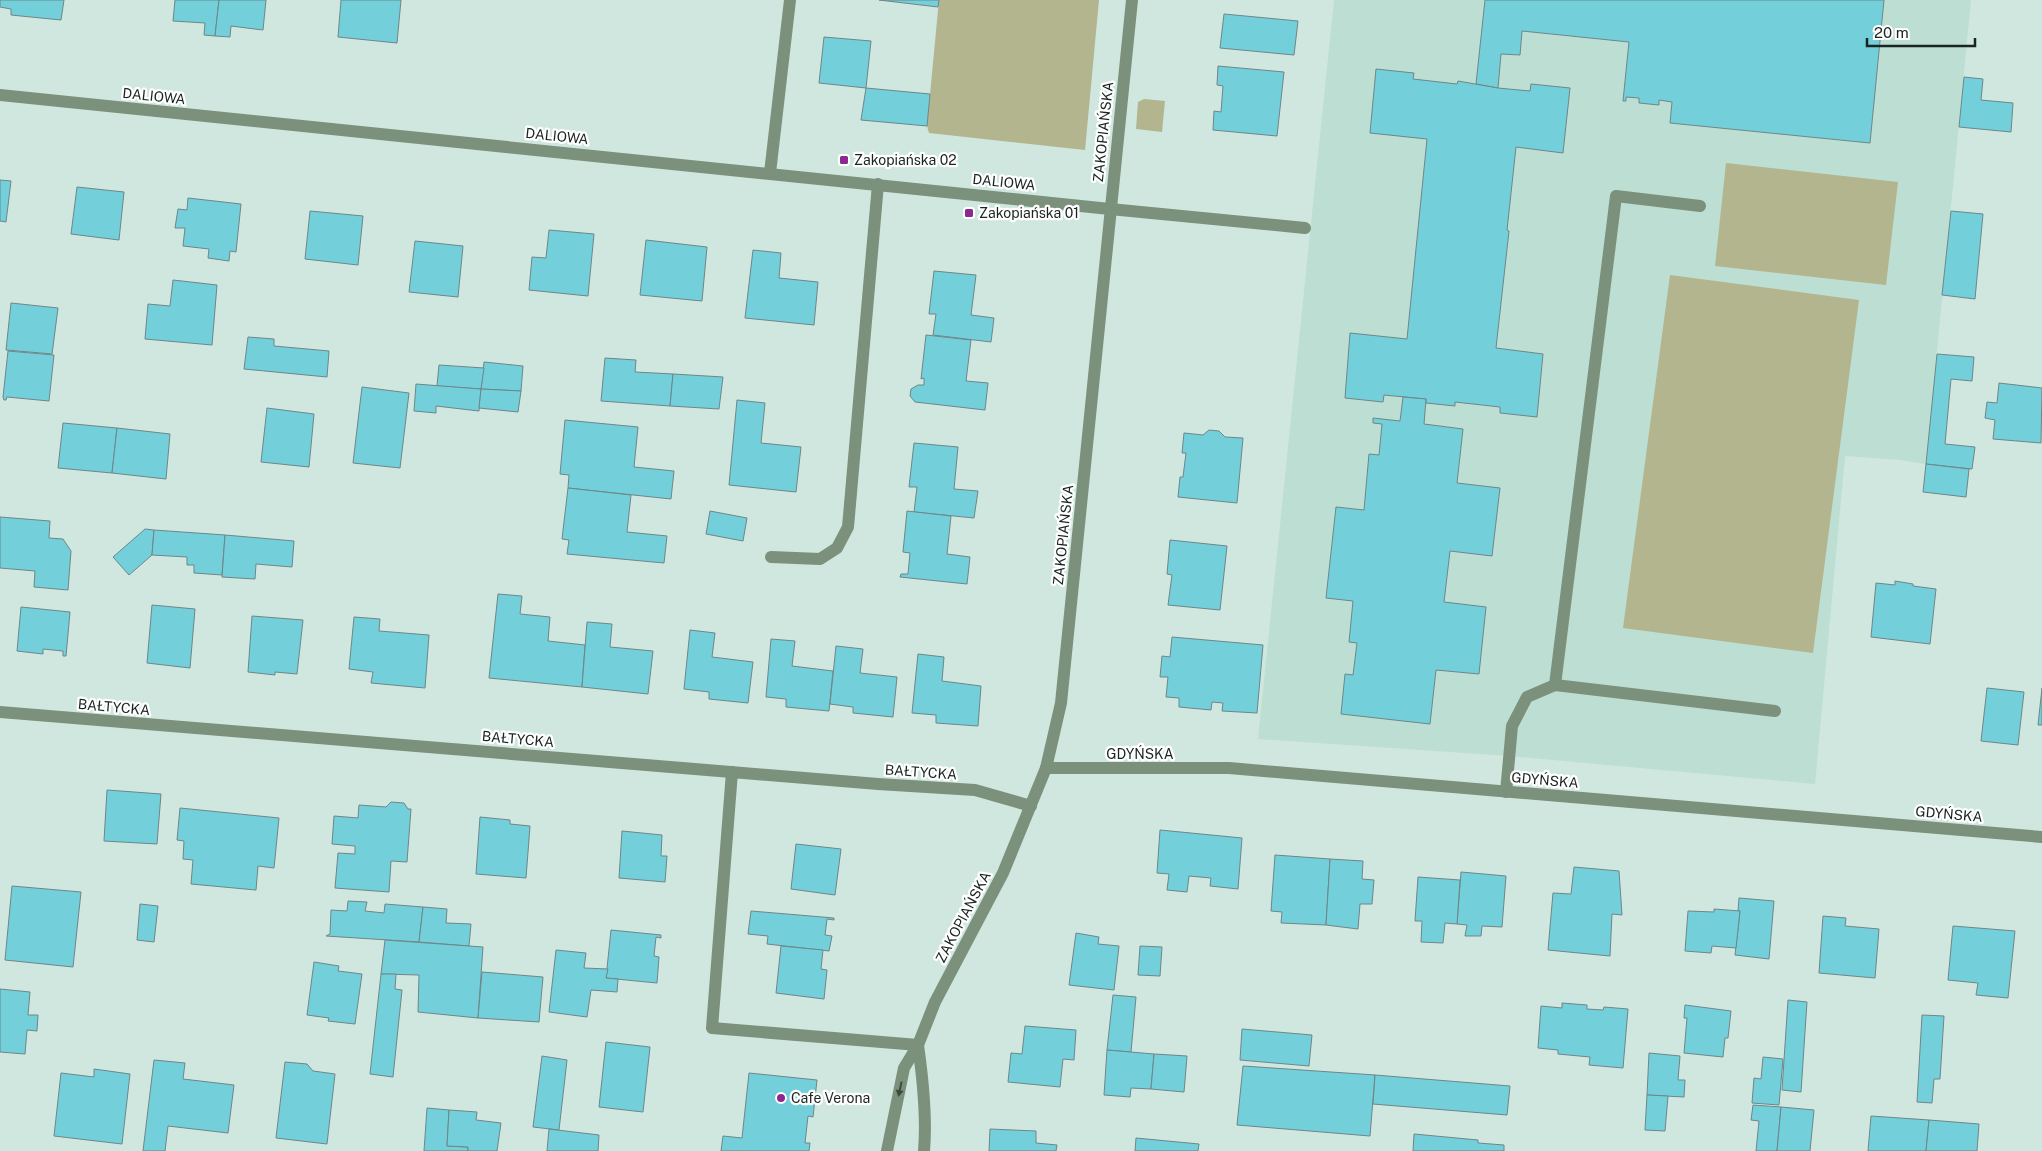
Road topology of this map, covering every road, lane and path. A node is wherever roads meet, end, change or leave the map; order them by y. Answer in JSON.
{"nodes":[{"id":1,"x":790,"y":0,"type":"edge"},
{"id":2,"x":1132,"y":0,"type":"edge"},
{"id":3,"x":0,"y":95,"type":"edge"},
{"id":4,"x":770,"y":173,"type":"junction"},
{"id":5,"x":878,"y":184,"type":"junction"},
{"id":6,"x":1700,"y":206,"type":"dead end"},
{"id":7,"x":1110,"y":209,"type":"junction"},
{"id":8,"x":1305,"y":228,"type":"dead end"},
{"id":9,"x":771,"y":557,"type":"dead end"},
{"id":10,"x":1555,"y":685,"type":"junction"},
{"id":11,"x":1775,"y":711,"type":"dead end"},
{"id":12,"x":0,"y":712,"type":"edge"},
{"id":13,"x":1046,"y":768,"type":"junction"},
{"id":14,"x":732,"y":772,"type":"junction"},
{"id":15,"x":1506,"y":792,"type":"junction"},
{"id":16,"x":1031,"y":806,"type":"junction"},
{"id":17,"x":2042,"y":837,"type":"edge"},
{"id":18,"x":918,"y":1045,"type":"junction"},
{"id":19,"x":887,"y":1151,"type":"edge"},
{"id":20,"x":924,"y":1151,"type":"edge"}],
"edges":[{"from":1,"to":4,"type":"street"},
{"from":2,"to":7,"type":"street","name":"ZAKOPIAŃSKA"},
{"from":3,"to":4,"type":"street","name":"DALIOWA"},
{"from":4,"to":5,"type":"street","name":"DALIOWA"},
{"from":5,"to":7,"type":"street","name":"DALIOWA"},
{"from":5,"to":9,"type":"street"},
{"from":6,"to":10,"type":"street"},
{"from":7,"to":8,"type":"street","name":"DALIOWA"},
{"from":7,"to":13,"type":"street","name":"ZAKOPIAŃSKA"},
{"from":10,"to":11,"type":"street"},
{"from":10,"to":15,"type":"street"},
{"from":12,"to":14,"type":"street","name":"BAŁTYCKA"},
{"from":13,"to":15,"type":"street","name":"GDYŃSKA"},
{"from":13,"to":16,"type":"street","name":"ZAKOPIAŃSKA"},
{"from":14,"to":16,"type":"street","name":"BAŁTYCKA"},
{"from":14,"to":18,"type":"street"},
{"from":15,"to":17,"type":"street","name":"GDYŃSKA"},
{"from":16,"to":18,"type":"street","name":"ZAKOPIAŃSKA"},
{"from":18,"to":19,"type":"street","name":"ZAKOPIAŃSKA","one_way":true},
{"from":18,"to":20,"type":"street","name":"ZAKOPIAŃSKA"}]}
